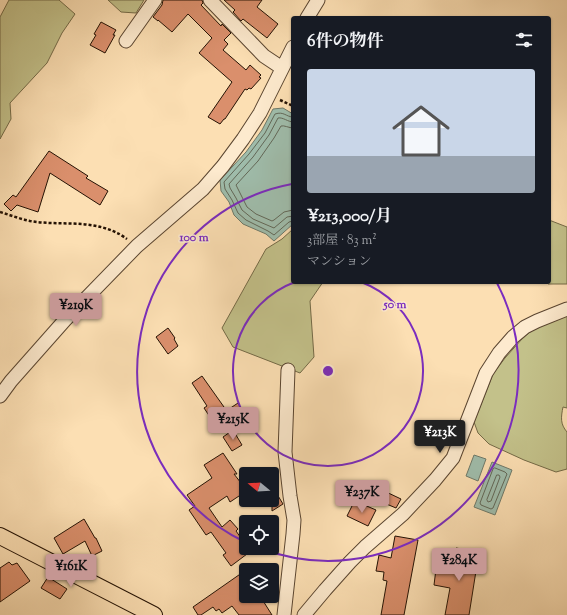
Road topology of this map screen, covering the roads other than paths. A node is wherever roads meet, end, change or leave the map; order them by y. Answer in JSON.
{"nodes":[{"id":1,"x":155,"y":0,"type":"edge"},
{"id":2,"x":210,"y":0,"type":"edge"},
{"id":3,"x":318,"y":0,"type":"edge"},
{"id":4,"x":309,"y":16,"type":"edge"},
{"id":5,"x":126,"y":41,"type":"dead end"},
{"id":6,"x":291,"y":51,"type":"edge"},
{"id":7,"x":282,"y":68,"type":"junction"},
{"id":8,"x":567,"y":309,"type":"edge"},
{"id":9,"x":288,"y":370,"type":"dead end"},
{"id":10,"x":0,"y":396,"type":"edge"},
{"id":11,"x":0,"y":536,"type":"edge"},
{"id":12,"x":154,"y":615,"type":"edge"},
{"id":13,"x":284,"y":615,"type":"edge"},
{"id":14,"x":304,"y":615,"type":"edge"}],
"edges":[{"from":1,"to":5,"type":"street"},
{"from":2,"to":7,"type":"street"},
{"from":3,"to":4,"type":"street"},
{"from":6,"to":7,"type":"street"},
{"from":7,"to":10,"type":"street"},
{"from":8,"to":14,"type":"street"},
{"from":9,"to":13,"type":"street"},
{"from":11,"to":12,"type":"main road"}]}
